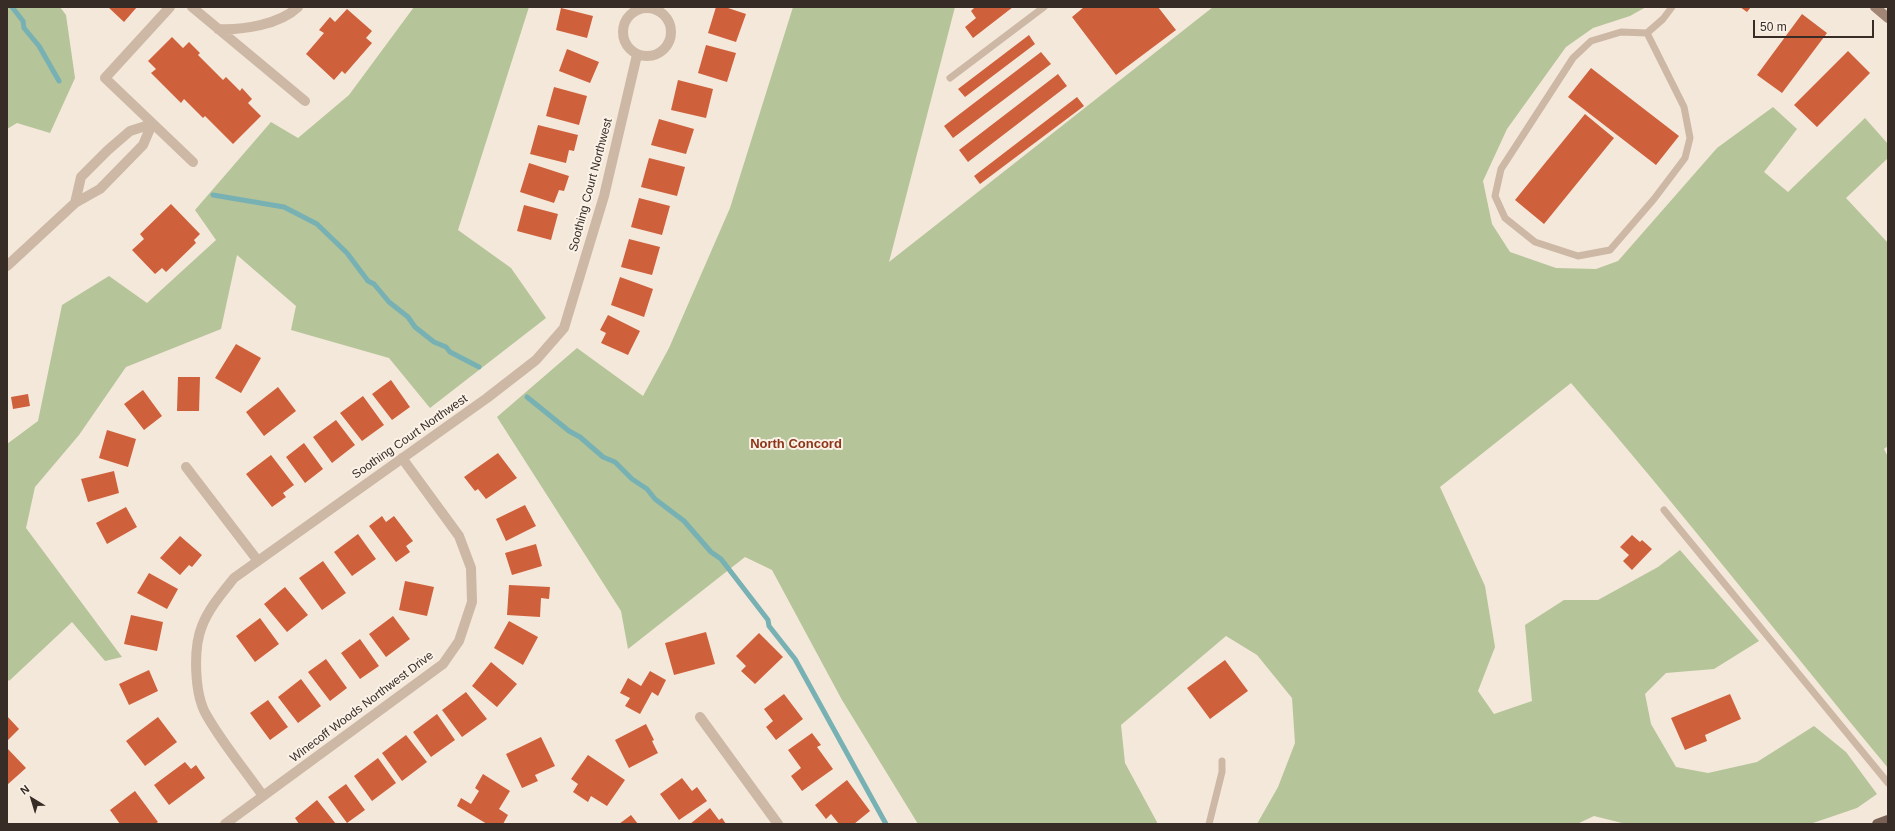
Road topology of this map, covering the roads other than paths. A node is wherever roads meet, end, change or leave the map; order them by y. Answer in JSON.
{"nodes":[{"id":1,"x":170,"y":7,"type":"edge"},
{"id":2,"x":192,"y":7,"type":"edge"},
{"id":3,"x":298,"y":7,"type":"edge"},
{"id":4,"x":1044,"y":7,"type":"edge"},
{"id":5,"x":1672,"y":7,"type":"edge"},
{"id":6,"x":1875,"y":7,"type":"edge"},
{"id":7,"x":658,"y":8,"type":"edge"},
{"id":8,"x":1888,"y":18,"type":"edge"},
{"id":9,"x":218,"y":29,"type":"junction"},
{"id":10,"x":1647,"y":33,"type":"junction"},
{"id":11,"x":637,"y":55,"type":"junction"},
{"id":12,"x":950,"y":78,"type":"dead end"},
{"id":13,"x":305,"y":101,"type":"dead end"},
{"id":14,"x":152,"y":124,"type":"junction"},
{"id":15,"x":193,"y":162,"type":"dead end"},
{"id":16,"x":75,"y":203,"type":"junction"},
{"id":17,"x":7,"y":266,"type":"edge"},
{"id":18,"x":402,"y":458,"type":"junction"},
{"id":19,"x":186,"y":467,"type":"dead end"},
{"id":20,"x":1664,"y":510,"type":"dead end"},
{"id":21,"x":258,"y":561,"type":"junction"},
{"id":22,"x":700,"y":716,"type":"dead end"},
{"id":23,"x":1222,"y":761,"type":"dead end"},
{"id":24,"x":1888,"y":783,"type":"edge"},
{"id":25,"x":263,"y":796,"type":"junction"},
{"id":26,"x":1888,"y":820,"type":"edge"},
{"id":27,"x":226,"y":824,"type":"edge"},
{"id":28,"x":778,"y":824,"type":"edge"},
{"id":29,"x":1209,"y":824,"type":"edge"},
{"id":30,"x":1877,"y":824,"type":"edge"}],
"edges":[{"from":1,"to":14,"type":"street"},
{"from":2,"to":9,"type":"street"},
{"from":3,"to":9,"type":"street"},
{"from":4,"to":12,"type":"lane"},
{"from":5,"to":10,"type":"lane"},
{"from":6,"to":8,"type":"street"},
{"from":7,"to":11,"type":"street"},
{"from":7,"to":11,"type":"street"},
{"from":9,"to":13,"type":"street"},
{"from":10,"to":10,"type":"lane"},
{"from":11,"to":18,"type":"street","name":"Soothing Court Northwest"},
{"from":14,"to":15,"type":"street"},
{"from":14,"to":16,"type":"street"},
{"from":14,"to":16,"type":"street"},
{"from":16,"to":17,"type":"street"},
{"from":18,"to":21,"type":"street","name":"Soothing Court Northwest"},
{"from":18,"to":25,"type":"street","name":"Winecoff Woods Northwest Drive"},
{"from":19,"to":21,"type":"street"},
{"from":20,"to":24,"type":"lane"},
{"from":21,"to":25,"type":"street","name":"Soothing Court Northwest"},
{"from":22,"to":28,"type":"street"},
{"from":23,"to":29,"type":"lane"},
{"from":25,"to":27,"type":"street","name":"Winecoff Woods Northwest Drive"},
{"from":26,"to":30,"type":"main road"}]}
